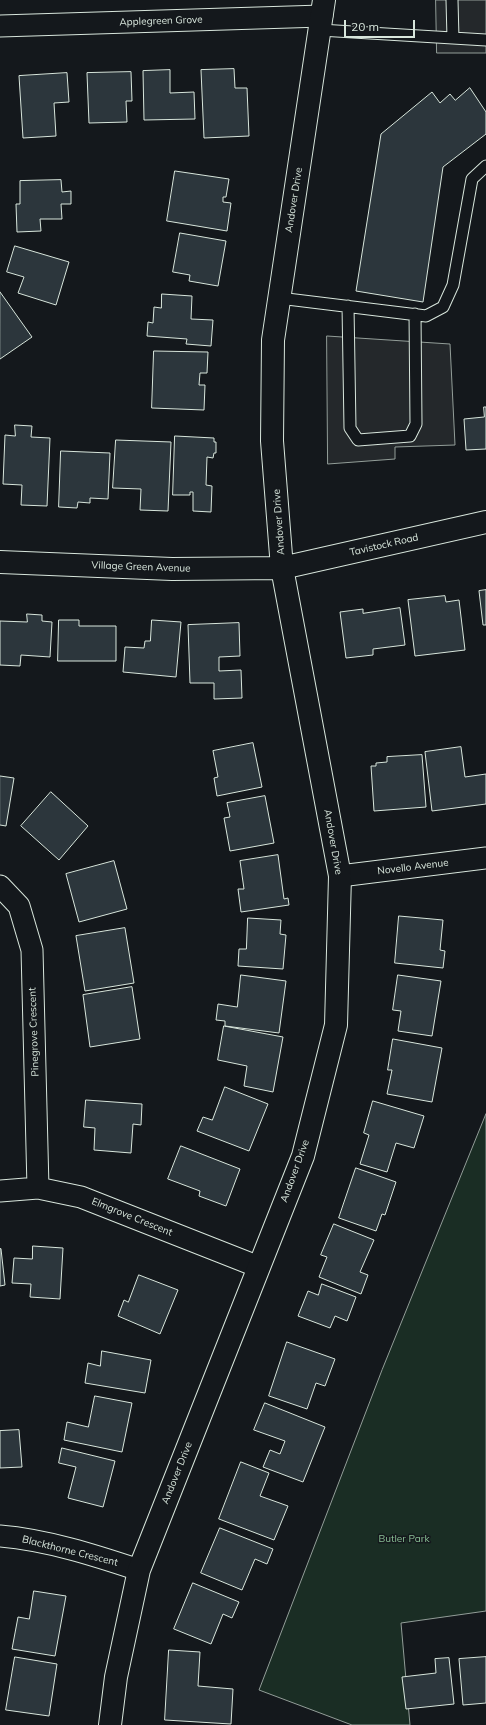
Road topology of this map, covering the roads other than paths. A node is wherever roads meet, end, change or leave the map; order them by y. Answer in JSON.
{"nodes":[{"id":1,"x":452,"y":0,"type":"edge"},
{"id":2,"x":322,"y":15,"type":"edge"},
{"id":3,"x":0,"y":26,"type":"edge"},
{"id":4,"x":453,"y":38,"type":"junction"},
{"id":5,"x":486,"y":40,"type":"edge"},
{"id":6,"x":486,"y":166,"type":"edge"},
{"id":7,"x":279,"y":298,"type":"junction"},
{"id":8,"x":348,"y":306,"type":"junction"},
{"id":9,"x":415,"y":314,"type":"junction"},
{"id":10,"x":486,"y":522,"type":"edge"},
{"id":11,"x":0,"y":562,"type":"edge"},
{"id":12,"x":282,"y":568,"type":"junction"},
{"id":13,"x":486,"y":858,"type":"edge"},
{"id":14,"x":340,"y":876,"type":"junction"},
{"id":15,"x":0,"y":886,"type":"edge"},
{"id":16,"x":38,"y":1188,"type":"junction"},
{"id":17,"x":0,"y":1191,"type":"edge"},
{"id":18,"x":258,"y":1267,"type":"junction"},
{"id":19,"x":0,"y":1536,"type":"edge"},
{"id":20,"x":139,"y":1570,"type":"junction"},
{"id":21,"x":110,"y":1725,"type":"edge"}],
"edges":[{"from":1,"to":4,"type":"lane"},
{"from":2,"to":3,"type":"street","name":"Applegreen Grove"},
{"from":2,"to":4,"type":"lane"},
{"from":2,"to":7,"type":"street","name":"Andover Drive"},
{"from":4,"to":5,"type":"lane"},
{"from":6,"to":9,"type":"lane"},
{"from":7,"to":8,"type":"lane"},
{"from":7,"to":12,"type":"street","name":"Andover Drive"},
{"from":8,"to":9,"type":"lane"},
{"from":8,"to":9,"type":"lane"},
{"from":10,"to":12,"type":"street","name":"Tavistock Road"},
{"from":11,"to":12,"type":"street","name":"Village Green Avenue"},
{"from":12,"to":14,"type":"street","name":"Andover Drive"},
{"from":13,"to":14,"type":"street","name":"Novello Avenue"},
{"from":14,"to":18,"type":"street","name":"Andover Drive"},
{"from":15,"to":16,"type":"street","name":"Pinegrove Crescent"},
{"from":16,"to":17,"type":"street","name":"Elmgrove Crescent"},
{"from":16,"to":18,"type":"street","name":"Elmgrove Crescent"},
{"from":18,"to":20,"type":"street","name":"Andover Drive"},
{"from":19,"to":20,"type":"street","name":"Blackthorne Crescent"},
{"from":20,"to":21,"type":"street","name":"Andover Drive"}]}
